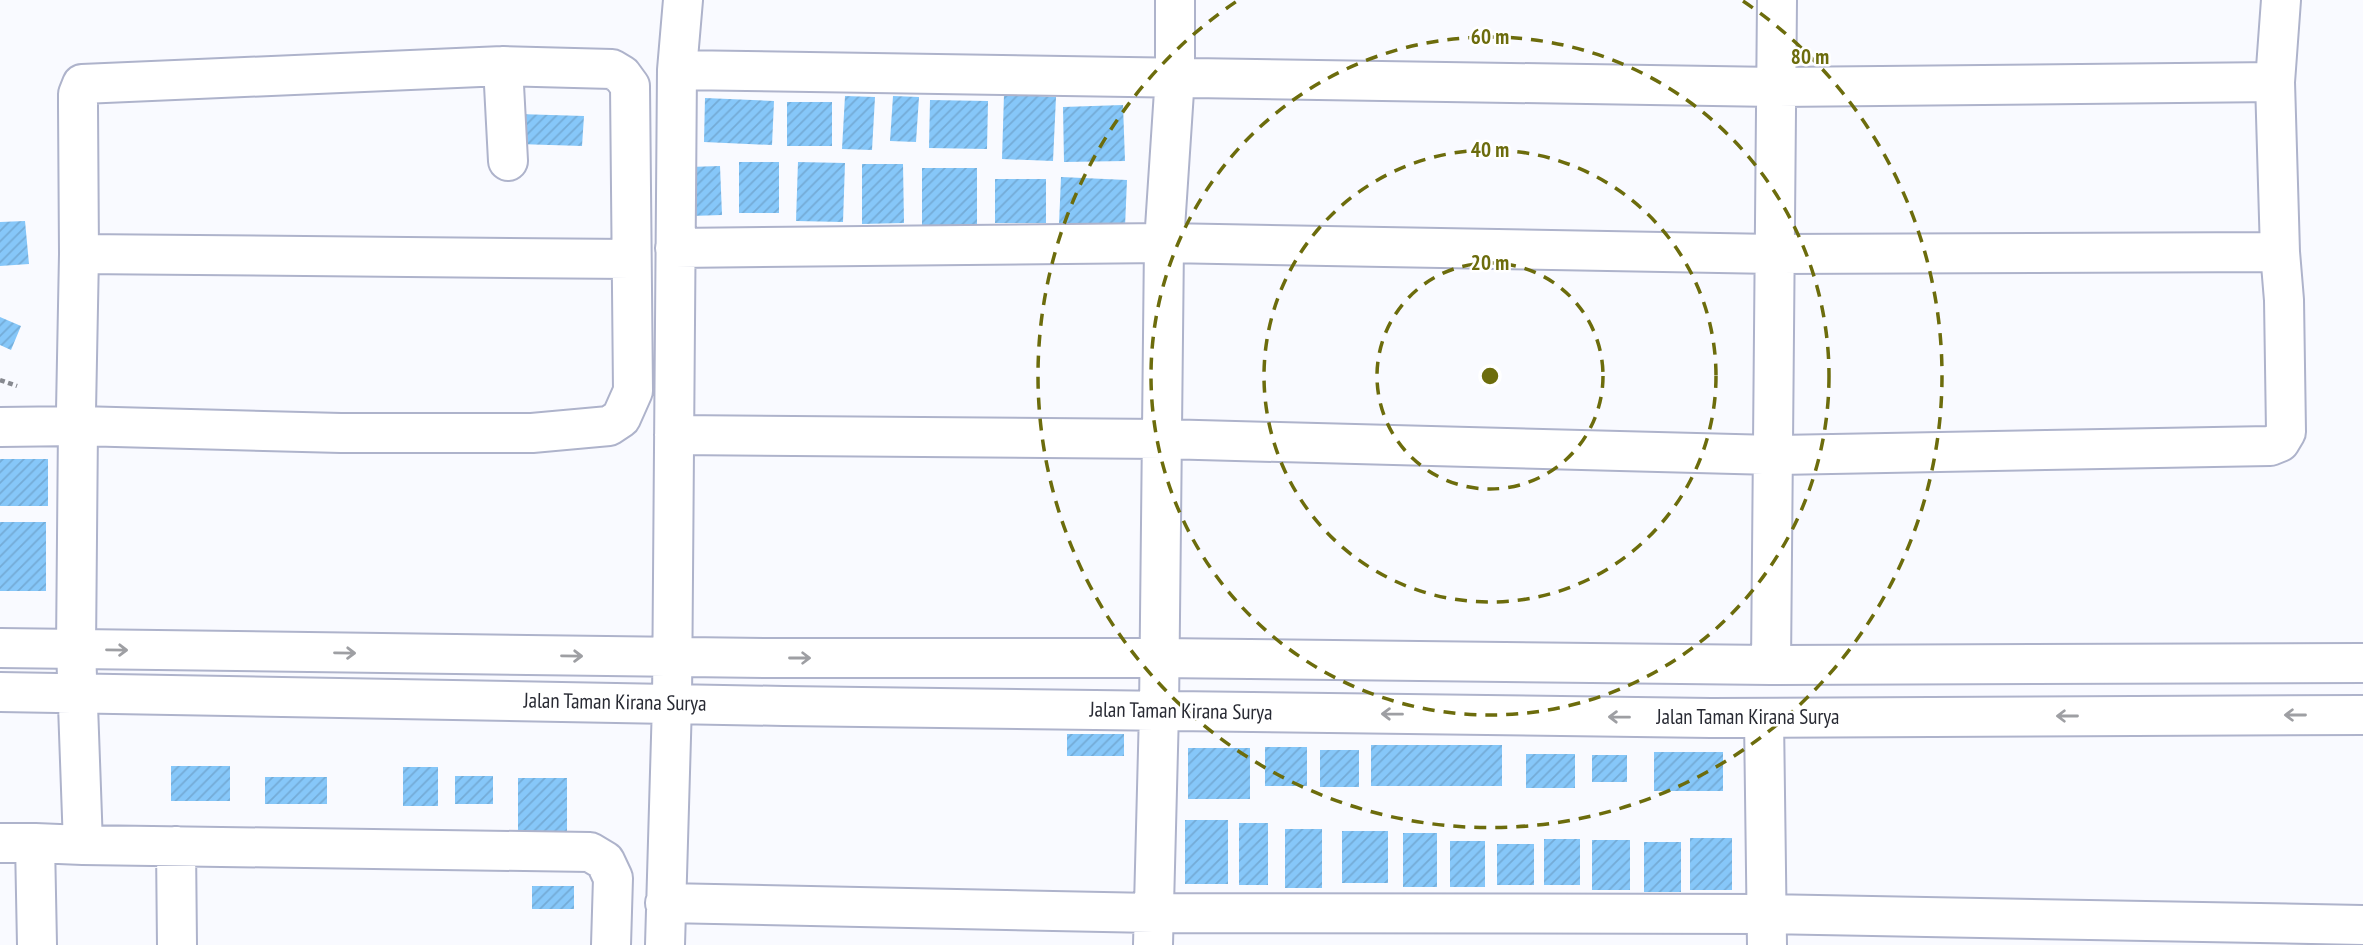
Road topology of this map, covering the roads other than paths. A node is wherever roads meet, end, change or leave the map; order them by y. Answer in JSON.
{"nodes":[{"id":1,"x":683,"y":0,"type":"edge"},
{"id":2,"x":1175,"y":0,"type":"edge"},
{"id":3,"x":1776,"y":0,"type":"edge"},
{"id":4,"x":2281,"y":0,"type":"edge"},
{"id":5,"x":503,"y":66,"type":"junction"},
{"id":6,"x":677,"y":70,"type":"junction"},
{"id":7,"x":1175,"y":76,"type":"junction"},
{"id":8,"x":2275,"y":82,"type":"junction"},
{"id":9,"x":1776,"y":87,"type":"junction"},
{"id":10,"x":508,"y":161,"type":"dead end"},
{"id":11,"x":1164,"y":243,"type":"junction"},
{"id":12,"x":676,"y":248,"type":"junction"},
{"id":13,"x":2280,"y":253,"type":"junction"},
{"id":14,"x":79,"y":254,"type":"junction"},
{"id":15,"x":1774,"y":254,"type":"junction"},
{"id":16,"x":630,"y":259,"type":"junction"},
{"id":17,"x":78,"y":426,"type":"junction"},
{"id":18,"x":0,"y":427,"type":"edge"},
{"id":19,"x":674,"y":435,"type":"junction"},
{"id":20,"x":1162,"y":439,"type":"junction"},
{"id":21,"x":1773,"y":455,"type":"junction"},
{"id":22,"x":0,"y":648,"type":"edge"},
{"id":23,"x":76,"y":649,"type":"junction"},
{"id":24,"x":672,"y":657,"type":"junction"},
{"id":25,"x":1160,"y":657,"type":"junction"},
{"id":26,"x":2363,"y":663,"type":"edge"},
{"id":27,"x":1771,"y":665,"type":"junction"},
{"id":28,"x":0,"y":692,"type":"edge"},
{"id":29,"x":78,"y":694,"type":"junction"},
{"id":30,"x":672,"y":703,"type":"junction"},
{"id":31,"x":1159,"y":711,"type":"junction"},
{"id":32,"x":2363,"y":715,"type":"edge"},
{"id":33,"x":1764,"y":718,"type":"junction"},
{"id":34,"x":18,"y":843,"type":"edge"},
{"id":35,"x":83,"y":845,"type":"junction"},
{"id":36,"x":176,"y":846,"type":"junction"},
{"id":37,"x":665,"y":903,"type":"junction"},
{"id":38,"x":2363,"y":925,"type":"edge"},
{"id":39,"x":1153,"y":929,"type":"edge"},
{"id":40,"x":1766,"y":930,"type":"edge"},
{"id":41,"x":37,"y":945,"type":"edge"},
{"id":42,"x":177,"y":945,"type":"edge"},
{"id":43,"x":611,"y":945,"type":"edge"},
{"id":44,"x":665,"y":945,"type":"edge"}],
"edges":[{"from":1,"to":6,"type":"street"},
{"from":2,"to":7,"type":"street"},
{"from":3,"to":9,"type":"street"},
{"from":4,"to":8,"type":"street"},
{"from":5,"to":10,"type":"street"},
{"from":5,"to":14,"type":"street"},
{"from":5,"to":16,"type":"street"},
{"from":6,"to":7,"type":"street"},
{"from":6,"to":12,"type":"street"},
{"from":7,"to":9,"type":"street"},
{"from":7,"to":11,"type":"street"},
{"from":8,"to":9,"type":"street"},
{"from":8,"to":13,"type":"street"},
{"from":9,"to":15,"type":"street"},
{"from":11,"to":12,"type":"street"},
{"from":11,"to":15,"type":"street"},
{"from":11,"to":20,"type":"street"},
{"from":12,"to":19,"type":"street"},
{"from":13,"to":15,"type":"street"},
{"from":13,"to":21,"type":"street"},
{"from":14,"to":16,"type":"street"},
{"from":14,"to":17,"type":"street"},
{"from":15,"to":21,"type":"street"},
{"from":16,"to":17,"type":"street"},
{"from":17,"to":18,"type":"street"},
{"from":17,"to":23,"type":"street"},
{"from":19,"to":20,"type":"street"},
{"from":19,"to":24,"type":"street"},
{"from":20,"to":21,"type":"street"},
{"from":20,"to":25,"type":"street"},
{"from":21,"to":27,"type":"street"},
{"from":22,"to":23,"type":"street"},
{"from":23,"to":24,"type":"street","one_way":true},
{"from":23,"to":29,"type":"street"},
{"from":24,"to":25,"type":"street","one_way":true},
{"from":24,"to":30,"type":"street"},
{"from":25,"to":27,"type":"street"},
{"from":25,"to":31,"type":"street"},
{"from":26,"to":27,"type":"street"},
{"from":28,"to":29,"type":"street","name":"Jalan Taman Kirana Surya"},
{"from":29,"to":30,"type":"street","name":"Jalan Taman Kirana Surya"},
{"from":29,"to":35,"type":"street"},
{"from":30,"to":31,"type":"street","name":"Jalan Taman Kirana Surya"},
{"from":30,"to":37,"type":"street"},
{"from":33,"to":31,"type":"street","name":"Jalan Taman Kirana Surya","one_way":true},
{"from":31,"to":39,"type":"street"},
{"from":32,"to":33,"type":"street","name":"Jalan Taman Kirana Surya","one_way":true},
{"from":33,"to":40,"type":"street"},
{"from":34,"to":35,"type":"street"},
{"from":34,"to":41,"type":"street"},
{"from":35,"to":36,"type":"street"},
{"from":36,"to":42,"type":"street"},
{"from":36,"to":43,"type":"street"},
{"from":37,"to":39,"type":"street"},
{"from":37,"to":44,"type":"street"},
{"from":38,"to":40,"type":"street"},
{"from":39,"to":40,"type":"street"}]}
